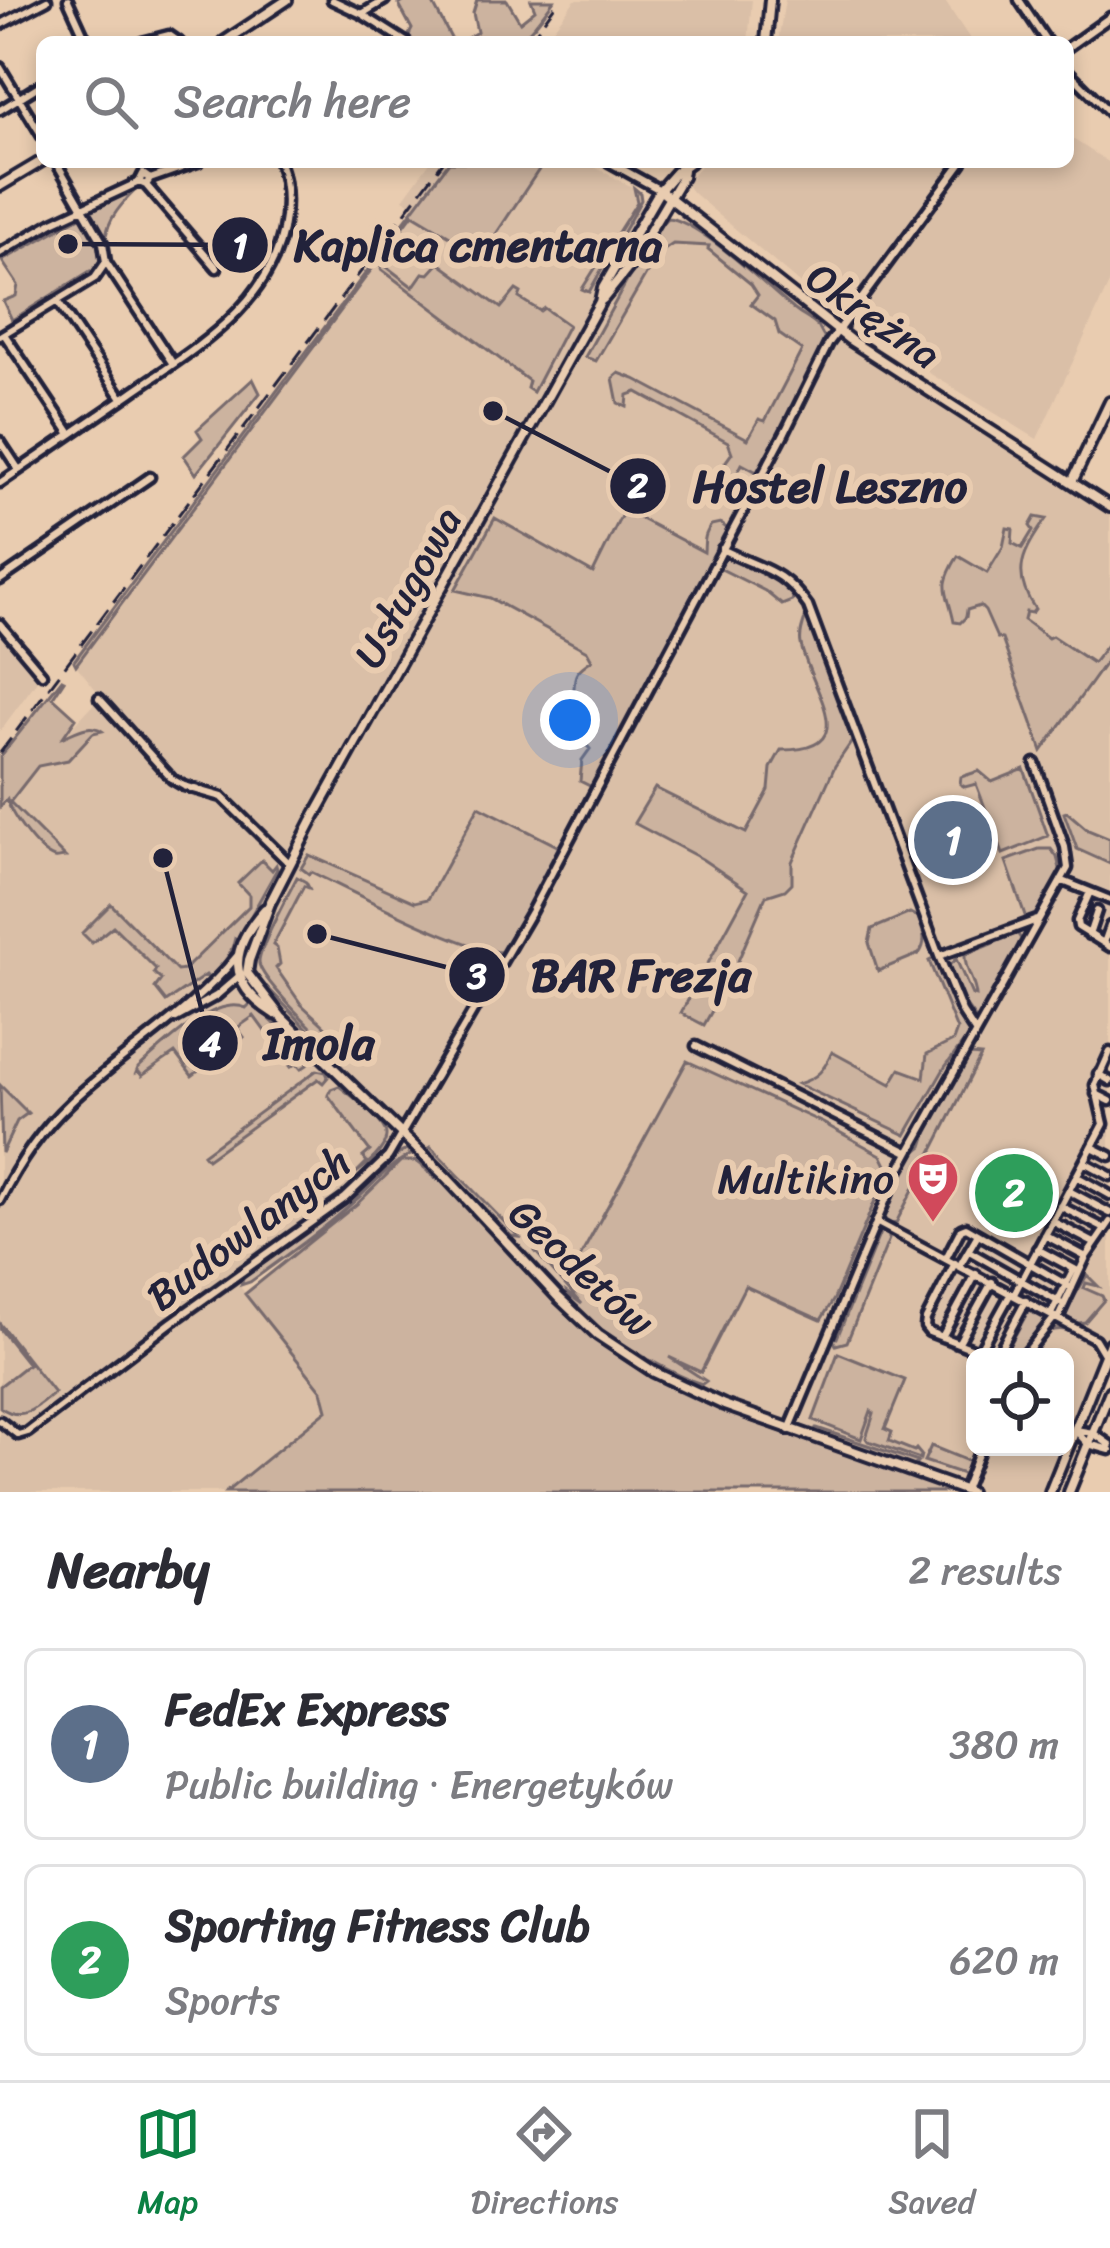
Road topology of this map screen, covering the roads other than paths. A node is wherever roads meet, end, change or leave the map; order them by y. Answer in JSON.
{"nodes":[{"id":1,"x":47,"y":0,"type":"edge"},
{"id":2,"x":68,"y":0,"type":"edge"},
{"id":3,"x":287,"y":0,"type":"edge"},
{"id":4,"x":332,"y":0,"type":"edge"},
{"id":5,"x":386,"y":0,"type":"edge"},
{"id":6,"x":770,"y":0,"type":"edge"},
{"id":7,"x":1019,"y":0,"type":"edge"},
{"id":8,"x":362,"y":14,"type":"junction"},
{"id":9,"x":1110,"y":16,"type":"edge"},
{"id":10,"x":0,"y":25,"type":"edge"},
{"id":11,"x":84,"y":36,"type":"edge"},
{"id":12,"x":233,"y":36,"type":"edge"},
{"id":13,"x":397,"y":36,"type":"edge"},
{"id":14,"x":767,"y":36,"type":"edge"},
{"id":15,"x":1043,"y":36,"type":"edge"},
{"id":16,"x":1074,"y":43,"type":"edge"},
{"id":17,"x":0,"y":67,"type":"edge"},
{"id":18,"x":1074,"y":76,"type":"edge"},
{"id":19,"x":36,"y":88,"type":"edge"},
{"id":20,"x":19,"y":98,"type":"junction"},
{"id":21,"x":0,"y":110,"type":"edge"},
{"id":22,"x":1110,"y":113,"type":"edge"},
{"id":23,"x":36,"y":126,"type":"edge"},
{"id":24,"x":36,"y":165,"type":"edge"},
{"id":25,"x":60,"y":168,"type":"edge"},
{"id":26,"x":138,"y":168,"type":"edge"},
{"id":27,"x":180,"y":168,"type":"edge"},
{"id":28,"x":280,"y":168,"type":"edge"},
{"id":29,"x":620,"y":168,"type":"edge"},
{"id":30,"x":682,"y":168,"type":"edge"},
{"id":31,"x":686,"y":168,"type":"edge"},
{"id":32,"x":958,"y":168,"type":"edge"},
{"id":33,"x":144,"y":180,"type":"junction"},
{"id":34,"x":0,"y":186,"type":"edge"},
{"id":35,"x":660,"y":190,"type":"junction"},
{"id":36,"x":670,"y":197,"type":"junction"},
{"id":37,"x":82,"y":208,"type":"junction"},
{"id":38,"x":0,"y":253,"type":"edge"},
{"id":39,"x":106,"y":262,"type":"junction"},
{"id":40,"x":217,"y":268,"type":"dead end"},
{"id":41,"x":57,"y":301,"type":"junction"},
{"id":42,"x":600,"y":302,"type":"junction"},
{"id":43,"x":837,"y":331,"type":"junction"},
{"id":44,"x":2,"y":335,"type":"edge"},
{"id":45,"x":173,"y":364,"type":"junction"},
{"id":46,"x":123,"y":399,"type":"junction"},
{"id":47,"x":1110,"y":402,"type":"edge"},
{"id":48,"x":70,"y":434,"type":"junction"},
{"id":49,"x":0,"y":441,"type":"edge"},
{"id":50,"x":19,"y":470,"type":"junction"},
{"id":51,"x":150,"y":477,"type":"dead end"},
{"id":52,"x":1071,"y":482,"type":"junction"},
{"id":53,"x":0,"y":483,"type":"edge"},
{"id":54,"x":1110,"y":507,"type":"edge"},
{"id":55,"x":722,"y":550,"type":"junction"},
{"id":56,"x":0,"y":580,"type":"edge"},
{"id":57,"x":0,"y":624,"type":"edge"},
{"id":58,"x":42,"y":674,"type":"dead end"},
{"id":59,"x":99,"y":698,"type":"dead end"},
{"id":60,"x":1035,"y":763,"type":"dead end"},
{"id":61,"x":290,"y":864,"type":"junction"},
{"id":62,"x":1063,"y":880,"type":"junction"},
{"id":63,"x":1090,"y":892,"type":"junction"},
{"id":64,"x":1110,"y":900,"type":"edge"},
{"id":65,"x":270,"y":903,"type":"junction"},
{"id":66,"x":935,"y":911,"type":"dead end"},
{"id":67,"x":1097,"y":911,"type":"dead end"},
{"id":68,"x":924,"y":916,"type":"junction"},
{"id":69,"x":1038,"y":920,"type":"junction"},
{"id":70,"x":1110,"y":926,"type":"edge"},
{"id":71,"x":1089,"y":935,"type":"junction"},
{"id":72,"x":1107,"y":945,"type":"edge"},
{"id":73,"x":237,"y":956,"type":"junction"},
{"id":74,"x":939,"y":956,"type":"junction"},
{"id":75,"x":247,"y":967,"type":"junction"},
{"id":76,"x":238,"y":976,"type":"junction"},
{"id":77,"x":219,"y":979,"type":"junction"},
{"id":78,"x":250,"y":979,"type":"junction"},
{"id":79,"x":224,"y":991,"type":"junction"},
{"id":80,"x":249,"y":992,"type":"junction"},
{"id":81,"x":281,"y":1017,"type":"junction"},
{"id":82,"x":172,"y":1020,"type":"junction"},
{"id":83,"x":975,"y":1032,"type":"junction"},
{"id":84,"x":696,"y":1046,"type":"dead end"},
{"id":85,"x":1109,"y":1058,"type":"edge"},
{"id":86,"x":1098,"y":1074,"type":"junction"},
{"id":87,"x":1110,"y":1081,"type":"edge"},
{"id":88,"x":1096,"y":1094,"type":"junction"},
{"id":89,"x":1110,"y":1101,"type":"edge"},
{"id":90,"x":1106,"y":1117,"type":"edge"},
{"id":91,"x":1100,"y":1132,"type":"junction"},
{"id":92,"x":402,"y":1135,"type":"junction"},
{"id":93,"x":1110,"y":1137,"type":"edge"},
{"id":94,"x":1092,"y":1147,"type":"junction"},
{"id":95,"x":908,"y":1152,"type":"junction"},
{"id":96,"x":1110,"y":1156,"type":"edge"},
{"id":97,"x":1084,"y":1162,"type":"junction"},
{"id":98,"x":1076,"y":1176,"type":"junction"},
{"id":99,"x":1110,"y":1176,"type":"edge"},
{"id":100,"x":1069,"y":1190,"type":"junction"},
{"id":101,"x":1110,"y":1195,"type":"edge"},
{"id":102,"x":0,"y":1200,"type":"edge"},
{"id":103,"x":1060,"y":1206,"type":"junction"},
{"id":104,"x":1110,"y":1213,"type":"edge"},
{"id":105,"x":1052,"y":1221,"type":"junction"},
{"id":106,"x":876,"y":1222,"type":"junction"},
{"id":107,"x":1108,"y":1226,"type":"edge"},
{"id":108,"x":978,"y":1234,"type":"junction"},
{"id":109,"x":1045,"y":1235,"type":"junction"},
{"id":110,"x":1094,"y":1243,"type":"junction"},
{"id":111,"x":1037,"y":1249,"type":"junction"},
{"id":112,"x":969,"y":1251,"type":"junction"},
{"id":113,"x":1086,"y":1256,"type":"junction"},
{"id":114,"x":946,"y":1258,"type":"junction"},
{"id":115,"x":957,"y":1264,"type":"junction"},
{"id":116,"x":1029,"y":1264,"type":"junction"},
{"id":117,"x":1077,"y":1271,"type":"junction"},
{"id":118,"x":976,"y":1274,"type":"junction"},
{"id":119,"x":1021,"y":1280,"type":"junction"},
{"id":120,"x":992,"y":1282,"type":"junction"},
{"id":121,"x":1069,"y":1286,"type":"junction"},
{"id":122,"x":1013,"y":1293,"type":"junction"},
{"id":123,"x":1026,"y":1301,"type":"junction"},
{"id":124,"x":1061,"y":1303,"type":"junction"},
{"id":125,"x":1055,"y":1316,"type":"junction"},
{"id":126,"x":942,"y":1337,"type":"junction"},
{"id":127,"x":1095,"y":1339,"type":"junction"},
{"id":128,"x":1110,"y":1339,"type":"edge"},
{"id":129,"x":958,"y":1343,"type":"junction"},
{"id":130,"x":971,"y":1348,"type":"edge"},
{"id":131,"x":981,"y":1348,"type":"edge"},
{"id":132,"x":1000,"y":1348,"type":"edge"},
{"id":133,"x":1030,"y":1348,"type":"edge"},
{"id":134,"x":1103,"y":1359,"type":"junction"},
{"id":135,"x":1110,"y":1391,"type":"edge"},
{"id":136,"x":0,"y":1421,"type":"edge"},
{"id":137,"x":789,"y":1430,"type":"junction"},
{"id":138,"x":1075,"y":1430,"type":"junction"},
{"id":139,"x":1093,"y":1433,"type":"junction"},
{"id":140,"x":1088,"y":1444,"type":"junction"},
{"id":141,"x":1110,"y":1448,"type":"edge"},
{"id":142,"x":978,"y":1456,"type":"edge"},
{"id":143,"x":967,"y":1491,"type":"edge"},
{"id":144,"x":1050,"y":1492,"type":"edge"},
{"id":145,"x":1069,"y":1492,"type":"edge"}],
"edges":[{"from":1,"to":10,"type":"street"},
{"from":2,"to":11,"type":"street"},
{"from":3,"to":12,"type":"street"},
{"from":4,"to":8,"type":"street"},
{"from":5,"to":8,"type":"street"},
{"from":6,"to":14,"type":"street"},
{"from":7,"to":15,"type":"street"},
{"from":8,"to":13,"type":"street"},
{"from":9,"to":16,"type":"street"},
{"from":17,"to":20,"type":"street"},
{"from":18,"to":22,"type":"street"},
{"from":19,"to":20,"type":"street"},
{"from":20,"to":21,"type":"street"},
{"from":20,"to":23,"type":"street"},
{"from":24,"to":34,"type":"street"},
{"from":25,"to":37,"type":"street"},
{"from":26,"to":33,"type":"street"},
{"from":27,"to":33,"type":"street"},
{"from":28,"to":45,"type":"street"},
{"from":29,"to":35,"type":"street","name":"Okrężna"},
{"from":30,"to":35,"type":"street","name":"Usługowa"},
{"from":31,"to":36,"type":"street","name":"Usługowa"},
{"from":32,"to":43,"type":"street","name":"Budowlanych"},
{"from":33,"to":37,"type":"street"},
{"from":33,"to":40,"type":"street"},
{"from":35,"to":36,"type":"street","name":"Okrężna"},
{"from":35,"to":42,"type":"street","name":"Usługowa"},
{"from":36,"to":42,"type":"street","name":"Usługowa"},
{"from":36,"to":43,"type":"street","name":"Okrężna"},
{"from":37,"to":38,"type":"street"},
{"from":37,"to":39,"type":"street"},
{"from":39,"to":41,"type":"street"},
{"from":39,"to":45,"type":"street"},
{"from":41,"to":44,"type":"street"},
{"from":41,"to":46,"type":"street"},
{"from":42,"to":61,"type":"street","name":"Usługowa"},
{"from":43,"to":52,"type":"street","name":"Okrężna"},
{"from":43,"to":55,"type":"street","name":"Budowlanych"},
{"from":44,"to":48,"type":"street"},
{"from":45,"to":46,"type":"street"},
{"from":46,"to":48,"type":"street"},
{"from":47,"to":52,"type":"street"},
{"from":48,"to":50,"type":"street"},
{"from":49,"to":50,"type":"street"},
{"from":50,"to":53,"type":"street"},
{"from":51,"to":56,"type":"street"},
{"from":52,"to":54,"type":"street","name":"Okrężna"},
{"from":55,"to":68,"type":"street"},
{"from":55,"to":92,"type":"street","name":"Budowlanych"},
{"from":57,"to":58,"type":"street"},
{"from":59,"to":61,"type":"street"},
{"from":60,"to":62,"type":"street"},
{"from":61,"to":65,"type":"street","name":"Usługowa"},
{"from":62,"to":63,"type":"street"},
{"from":62,"to":69,"type":"street"},
{"from":63,"to":64,"type":"street"},
{"from":63,"to":71,"type":"street"},
{"from":65,"to":73,"type":"street","name":"Usługowa"},
{"from":65,"to":75,"type":"street","name":"Usługowa"},
{"from":66,"to":68,"type":"street"},
{"from":67,"to":71,"type":"street"},
{"from":68,"to":74,"type":"street"},
{"from":69,"to":74,"type":"street"},
{"from":69,"to":83,"type":"street"},
{"from":70,"to":72,"type":"street"},
{"from":71,"to":72,"type":"street"},
{"from":73,"to":76,"type":"street"},
{"from":73,"to":77,"type":"street","name":"Usługowa"},
{"from":74,"to":83,"type":"street"},
{"from":75,"to":76,"type":"street","name":"Usługowa"},
{"from":75,"to":78,"type":"street"},
{"from":76,"to":77,"type":"street"},
{"from":76,"to":78,"type":"street"},
{"from":76,"to":79,"type":"street","name":"Usługowa"},
{"from":76,"to":80,"type":"street","name":"Geodetów"},
{"from":77,"to":82,"type":"street","name":"Usługowa"},
{"from":78,"to":81,"type":"street","name":"Geodetów"},
{"from":79,"to":80,"type":"street"},
{"from":79,"to":82,"type":"street","name":"Usługowa"},
{"from":80,"to":81,"type":"street","name":"Geodetów"},
{"from":81,"to":92,"type":"street","name":"Geodetów"},
{"from":82,"to":102,"type":"street","name":"Usługowa"},
{"from":83,"to":95,"type":"street"},
{"from":84,"to":95,"type":"street"},
{"from":85,"to":86,"type":"street"},
{"from":86,"to":87,"type":"street"},
{"from":86,"to":88,"type":"street"},
{"from":88,"to":89,"type":"street"},
{"from":88,"to":90,"type":"street"},
{"from":90,"to":91,"type":"street"},
{"from":91,"to":93,"type":"street"},
{"from":91,"to":94,"type":"street"},
{"from":92,"to":136,"type":"street","name":"Budowlanych"},
{"from":92,"to":137,"type":"street","name":"Geodetów"},
{"from":94,"to":96,"type":"street"},
{"from":94,"to":97,"type":"street"},
{"from":95,"to":106,"type":"street"},
{"from":97,"to":98,"type":"street"},
{"from":97,"to":99,"type":"street"},
{"from":98,"to":100,"type":"street"},
{"from":98,"to":101,"type":"street"},
{"from":100,"to":103,"type":"street"},
{"from":100,"to":104,"type":"street"},
{"from":103,"to":105,"type":"street"},
{"from":103,"to":107,"type":"street"},
{"from":105,"to":109,"type":"street"},
{"from":105,"to":110,"type":"street"},
{"from":106,"to":114,"type":"street"},
{"from":106,"to":137,"type":"street"},
{"from":107,"to":110,"type":"street"},
{"from":108,"to":112,"type":"street"},
{"from":108,"to":114,"type":"street"},
{"from":108,"to":116,"type":"street"},
{"from":109,"to":111,"type":"street"},
{"from":109,"to":113,"type":"street"},
{"from":110,"to":113,"type":"street"},
{"from":111,"to":116,"type":"street"},
{"from":111,"to":117,"type":"street"},
{"from":112,"to":115,"type":"street"},
{"from":112,"to":119,"type":"street"},
{"from":113,"to":117,"type":"street"},
{"from":114,"to":115,"type":"street"},
{"from":115,"to":118,"type":"street"},
{"from":115,"to":126,"type":"street"},
{"from":116,"to":119,"type":"street"},
{"from":116,"to":121,"type":"street"},
{"from":117,"to":121,"type":"street"},
{"from":118,"to":120,"type":"street"},
{"from":118,"to":126,"type":"street"},
{"from":119,"to":122,"type":"street"},
{"from":119,"to":124,"type":"street"},
{"from":120,"to":122,"type":"street"},
{"from":120,"to":129,"type":"street"},
{"from":121,"to":124,"type":"street"},
{"from":122,"to":123,"type":"street"},
{"from":122,"to":131,"type":"street"},
{"from":123,"to":125,"type":"street"},
{"from":123,"to":132,"type":"street"},
{"from":124,"to":125,"type":"street"},
{"from":125,"to":127,"type":"street"},
{"from":125,"to":133,"type":"street"},
{"from":126,"to":129,"type":"street"},
{"from":127,"to":128,"type":"street"},
{"from":127,"to":134,"type":"street"},
{"from":128,"to":134,"type":"street"},
{"from":129,"to":130,"type":"street"},
{"from":134,"to":138,"type":"street"},
{"from":135,"to":139,"type":"street"},
{"from":137,"to":143,"type":"street","name":"Geodetów"},
{"from":138,"to":139,"type":"street"},
{"from":138,"to":140,"type":"street"},
{"from":138,"to":144,"type":"street"},
{"from":139,"to":140,"type":"street"},
{"from":139,"to":141,"type":"street"},
{"from":140,"to":141,"type":"street"},
{"from":140,"to":145,"type":"street"},
{"from":142,"to":143,"type":"street"}]}
